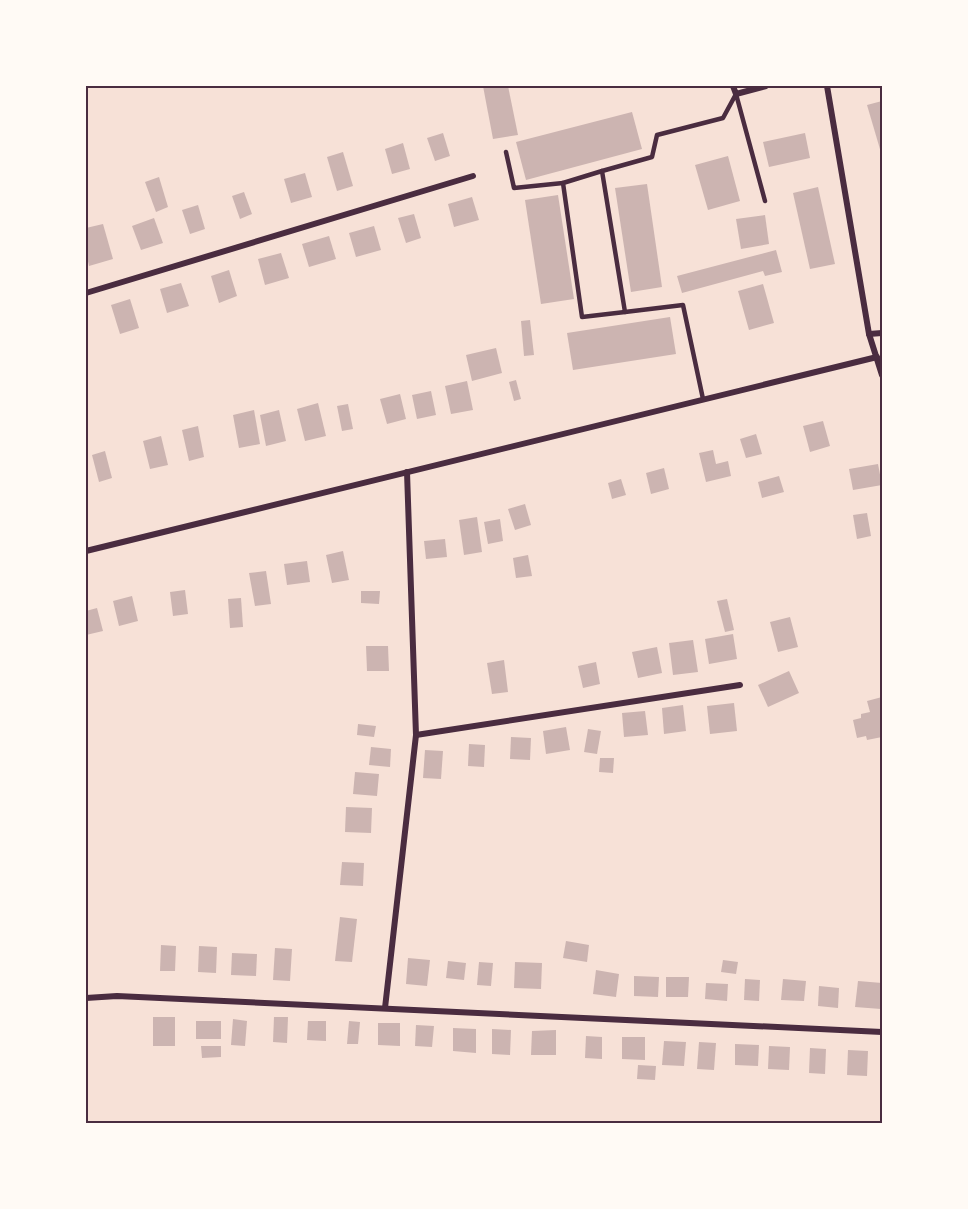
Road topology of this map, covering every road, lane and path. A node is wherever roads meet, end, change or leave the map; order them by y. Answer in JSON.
{"nodes":[{"id":1,"x":733,"y":86,"type":"edge"},
{"id":2,"x":766,"y":86,"type":"edge"},
{"id":3,"x":827,"y":86,"type":"edge"},
{"id":4,"x":736,"y":94,"type":"junction"},
{"id":5,"x":506,"y":152,"type":"dead end"},
{"id":6,"x":602,"y":171,"type":"junction"},
{"id":7,"x":473,"y":177,"type":"dead end"},
{"id":8,"x":563,"y":183,"type":"junction"},
{"id":9,"x":765,"y":201,"type":"dead end"},
{"id":10,"x":86,"y":293,"type":"edge"},
{"id":11,"x":625,"y":312,"type":"junction"},
{"id":12,"x":882,"y":333,"type":"edge"},
{"id":13,"x":869,"y":334,"type":"junction"},
{"id":14,"x":877,"y":357,"type":"junction"},
{"id":15,"x":882,"y":375,"type":"edge"},
{"id":16,"x":703,"y":399,"type":"junction"},
{"id":17,"x":406,"y":472,"type":"junction"},
{"id":18,"x":86,"y":551,"type":"edge"},
{"id":19,"x":740,"y":684,"type":"dead end"},
{"id":20,"x":416,"y":735,"type":"junction"},
{"id":21,"x":86,"y":998,"type":"edge"},
{"id":22,"x":385,"y":1008,"type":"junction"},
{"id":23,"x":882,"y":1032,"type":"edge"}],
"edges":[{"from":1,"to":4,"type":"street"},
{"from":2,"to":4,"type":"street"},
{"from":3,"to":13,"type":"street"},
{"from":4,"to":6,"type":"lane"},
{"from":4,"to":9,"type":"lane"},
{"from":5,"to":8,"type":"lane"},
{"from":6,"to":8,"type":"lane"},
{"from":6,"to":11,"type":"lane"},
{"from":7,"to":10,"type":"street"},
{"from":8,"to":11,"type":"lane"},
{"from":11,"to":16,"type":"lane"},
{"from":12,"to":13,"type":"street"},
{"from":13,"to":14,"type":"street"},
{"from":14,"to":15,"type":"street"},
{"from":14,"to":16,"type":"street"},
{"from":16,"to":17,"type":"street"},
{"from":17,"to":18,"type":"street"},
{"from":17,"to":20,"type":"street"},
{"from":19,"to":20,"type":"street"},
{"from":20,"to":22,"type":"street"},
{"from":21,"to":22,"type":"street"},
{"from":22,"to":23,"type":"street"}]}
